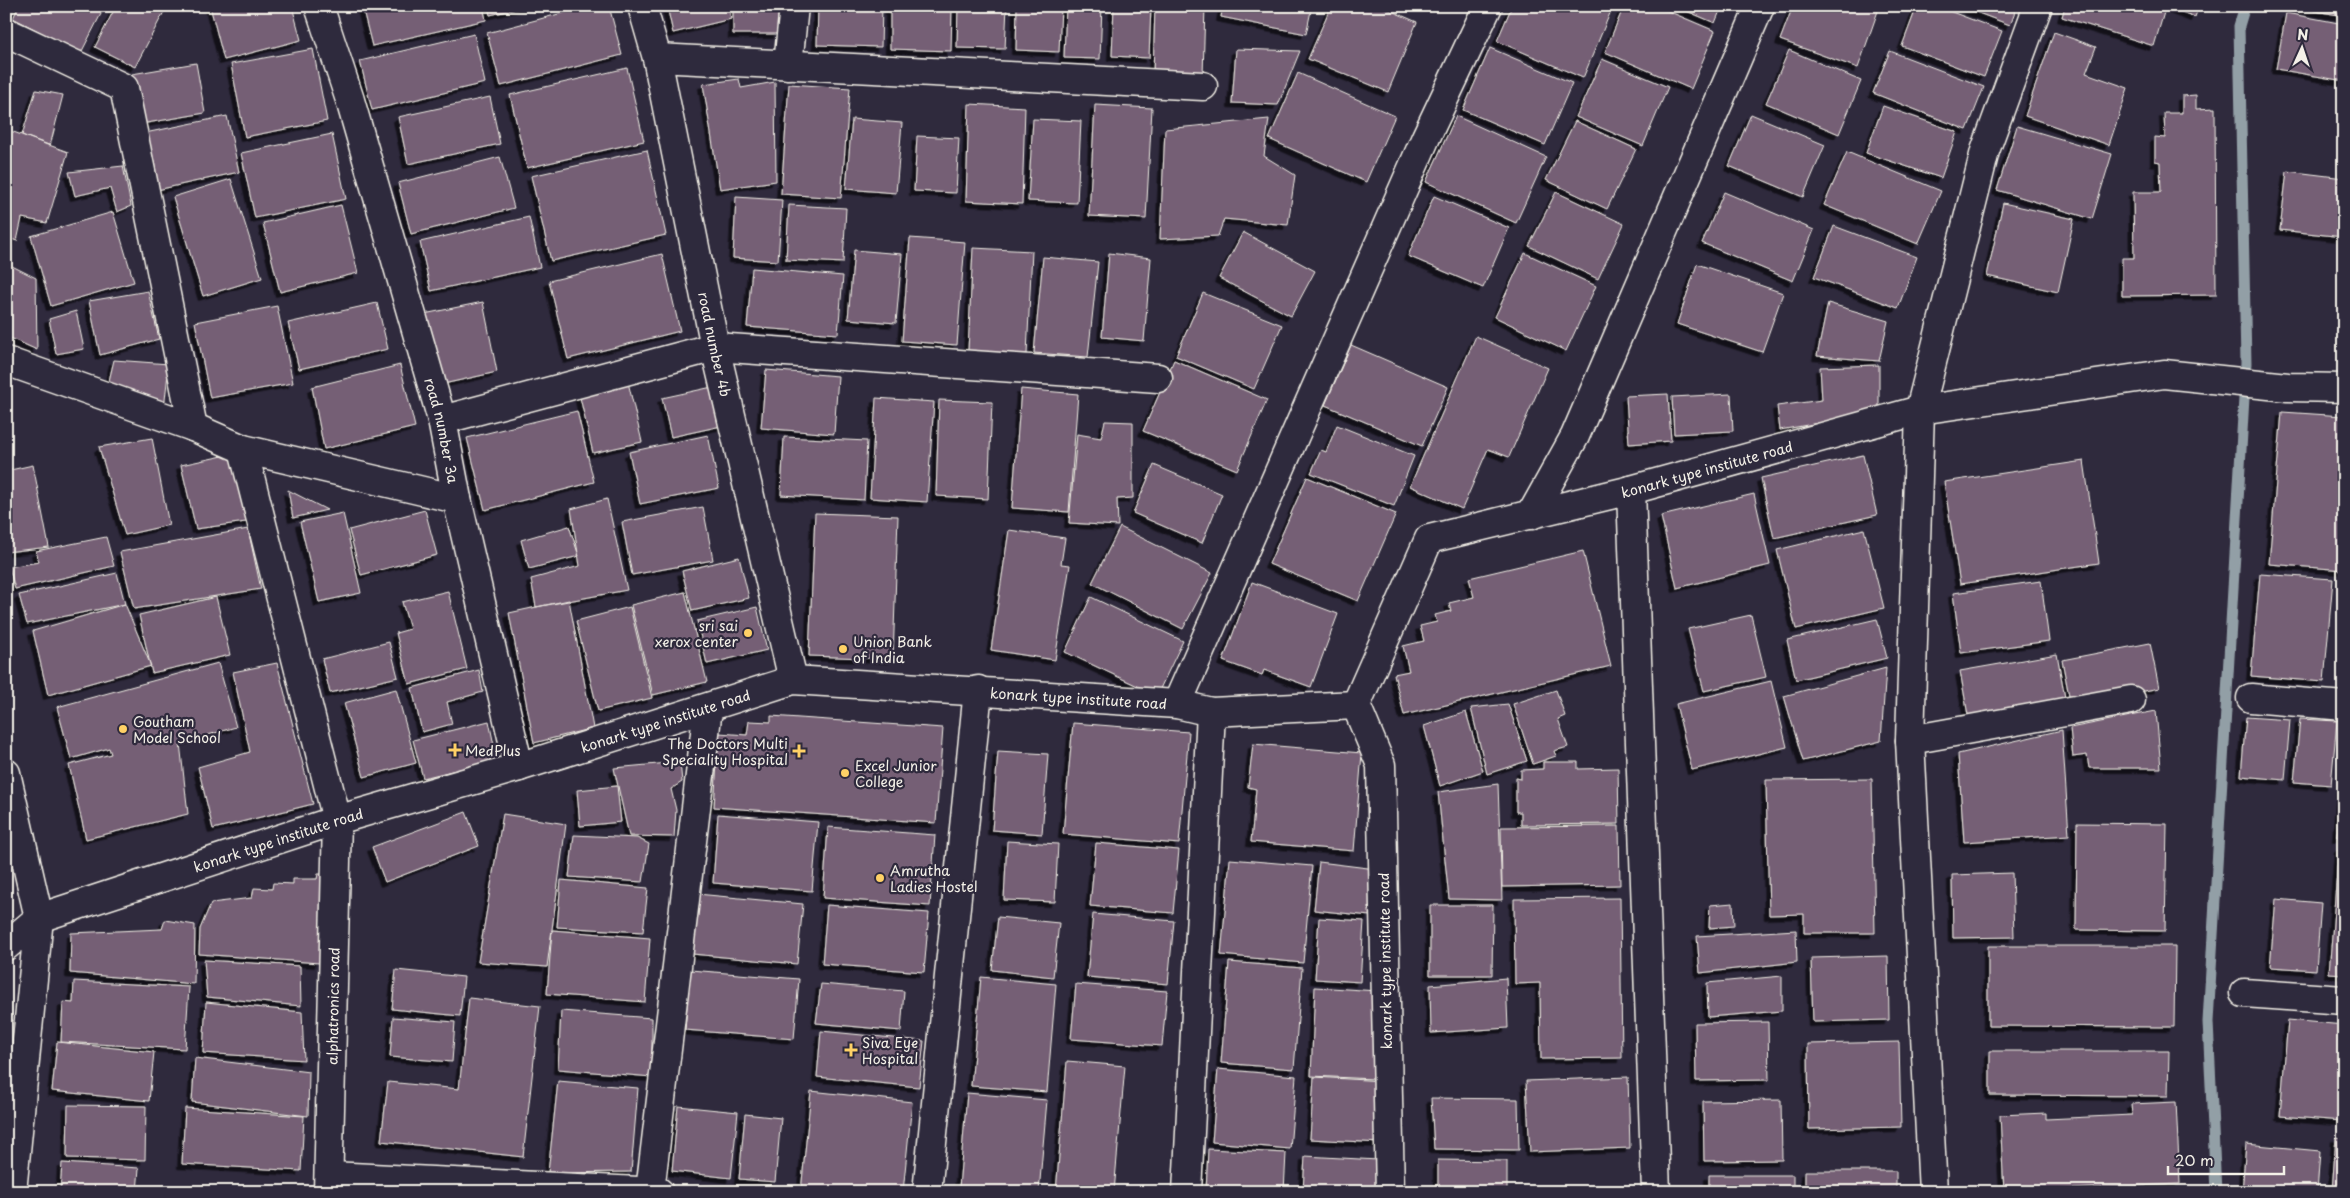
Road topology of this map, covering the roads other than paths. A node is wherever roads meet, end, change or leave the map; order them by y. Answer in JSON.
{"nodes":[{"id":1,"x":319,"y":6,"type":"edge"},
{"id":2,"x":642,"y":6,"type":"edge"},
{"id":3,"x":794,"y":6,"type":"edge"},
{"id":4,"x":1760,"y":6,"type":"edge"},
{"id":5,"x":2038,"y":6,"type":"edge"},
{"id":6,"x":1482,"y":8,"type":"edge"},
{"id":7,"x":6,"y":32,"type":"edge"},
{"id":8,"x":657,"y":58,"type":"junction"},
{"id":9,"x":788,"y":65,"type":"junction"},
{"id":10,"x":1204,"y":86,"type":"dead end"},
{"id":11,"x":715,"y":347,"type":"junction"},
{"id":12,"x":6,"y":362,"type":"edge"},
{"id":13,"x":1158,"y":378,"type":"dead end"},
{"id":14,"x":2344,"y":388,"type":"edge"},
{"id":15,"x":1920,"y":410,"type":"junction"},
{"id":16,"x":442,"y":420,"type":"junction"},
{"id":17,"x":193,"y":427,"type":"junction"},
{"id":18,"x":243,"y":449,"type":"junction"},
{"id":19,"x":1631,"y":490,"type":"junction"},
{"id":20,"x":457,"y":499,"type":"junction"},
{"id":21,"x":1531,"y":515,"type":"junction"},
{"id":22,"x":793,"y":680,"type":"junction"},
{"id":23,"x":978,"y":690,"type":"junction"},
{"id":24,"x":2251,"y":698,"type":"dead end"},
{"id":25,"x":2131,"y":700,"type":"dead end"},
{"id":26,"x":1177,"y":704,"type":"junction"},
{"id":27,"x":1356,"y":706,"type":"junction"},
{"id":28,"x":2344,"y":706,"type":"edge"},
{"id":29,"x":708,"y":708,"type":"junction"},
{"id":30,"x":1212,"y":712,"type":"junction"},
{"id":31,"x":1910,"y":740,"type":"junction"},
{"id":32,"x":519,"y":767,"type":"junction"},
{"id":33,"x":6,"y":773,"type":"edge"},
{"id":34,"x":337,"y":820,"type":"junction"},
{"id":35,"x":38,"y":918,"type":"junction"},
{"id":36,"x":6,"y":946,"type":"edge"},
{"id":37,"x":2244,"y":993,"type":"dead end"},
{"id":38,"x":2344,"y":1000,"type":"edge"},
{"id":39,"x":329,"y":1184,"type":"edge"},
{"id":40,"x":655,"y":1191,"type":"edge"},
{"id":41,"x":12,"y":1192,"type":"edge"},
{"id":42,"x":927,"y":1192,"type":"edge"},
{"id":43,"x":1187,"y":1192,"type":"edge"},
{"id":44,"x":1390,"y":1192,"type":"edge"},
{"id":45,"x":1656,"y":1192,"type":"edge"},
{"id":46,"x":1933,"y":1192,"type":"edge"}],
"edges":[{"from":1,"to":16,"type":"street","name":"road number 3a"},
{"from":2,"to":8,"type":"street","name":"road number 4b"},
{"from":3,"to":9,"type":"street"},
{"from":4,"to":21,"type":"street"},
{"from":5,"to":15,"type":"street"},
{"from":6,"to":26,"type":"street"},
{"from":7,"to":17,"type":"street"},
{"from":8,"to":9,"type":"street"},
{"from":8,"to":11,"type":"street","name":"road number 4b"},
{"from":9,"to":10,"type":"street"},
{"from":11,"to":13,"type":"street"},
{"from":11,"to":16,"type":"street"},
{"from":11,"to":22,"type":"street","name":"road number 4b"},
{"from":12,"to":17,"type":"street"},
{"from":14,"to":15,"type":"street","name":"konark type institute road"},
{"from":15,"to":19,"type":"street","name":"konark type institute road"},
{"from":15,"to":31,"type":"street"},
{"from":16,"to":20,"type":"street","name":"road number 3a"},
{"from":17,"to":18,"type":"street"},
{"from":18,"to":20,"type":"street"},
{"from":18,"to":34,"type":"street","name":"alphatronics road"},
{"from":19,"to":21,"type":"street","name":"konark type institute road"},
{"from":19,"to":45,"type":"street"},
{"from":20,"to":32,"type":"street","name":"road number 3a"},
{"from":21,"to":27,"type":"street","name":"konark type institute road"},
{"from":22,"to":23,"type":"street","name":"konark type institute road"},
{"from":22,"to":29,"type":"street","name":"konark type institute road"},
{"from":23,"to":26,"type":"street","name":"konark type institute road"},
{"from":23,"to":42,"type":"street"},
{"from":24,"to":28,"type":"street"},
{"from":25,"to":31,"type":"street"},
{"from":26,"to":30,"type":"street","name":"konark type institute road"},
{"from":27,"to":30,"type":"street","name":"konark type institute road"},
{"from":27,"to":44,"type":"street","name":"konark type institute road"},
{"from":29,"to":32,"type":"street","name":"konark type institute road"},
{"from":29,"to":40,"type":"street"},
{"from":30,"to":43,"type":"street"},
{"from":31,"to":46,"type":"street"},
{"from":32,"to":34,"type":"street","name":"konark type institute road"},
{"from":33,"to":35,"type":"street"},
{"from":34,"to":35,"type":"street","name":"konark type institute road"},
{"from":34,"to":39,"type":"street","name":"alphatronics road"},
{"from":35,"to":36,"type":"street","name":"konark type institute road"},
{"from":35,"to":41,"type":"street"},
{"from":37,"to":38,"type":"street"},
{"from":39,"to":40,"type":"street"}]}
